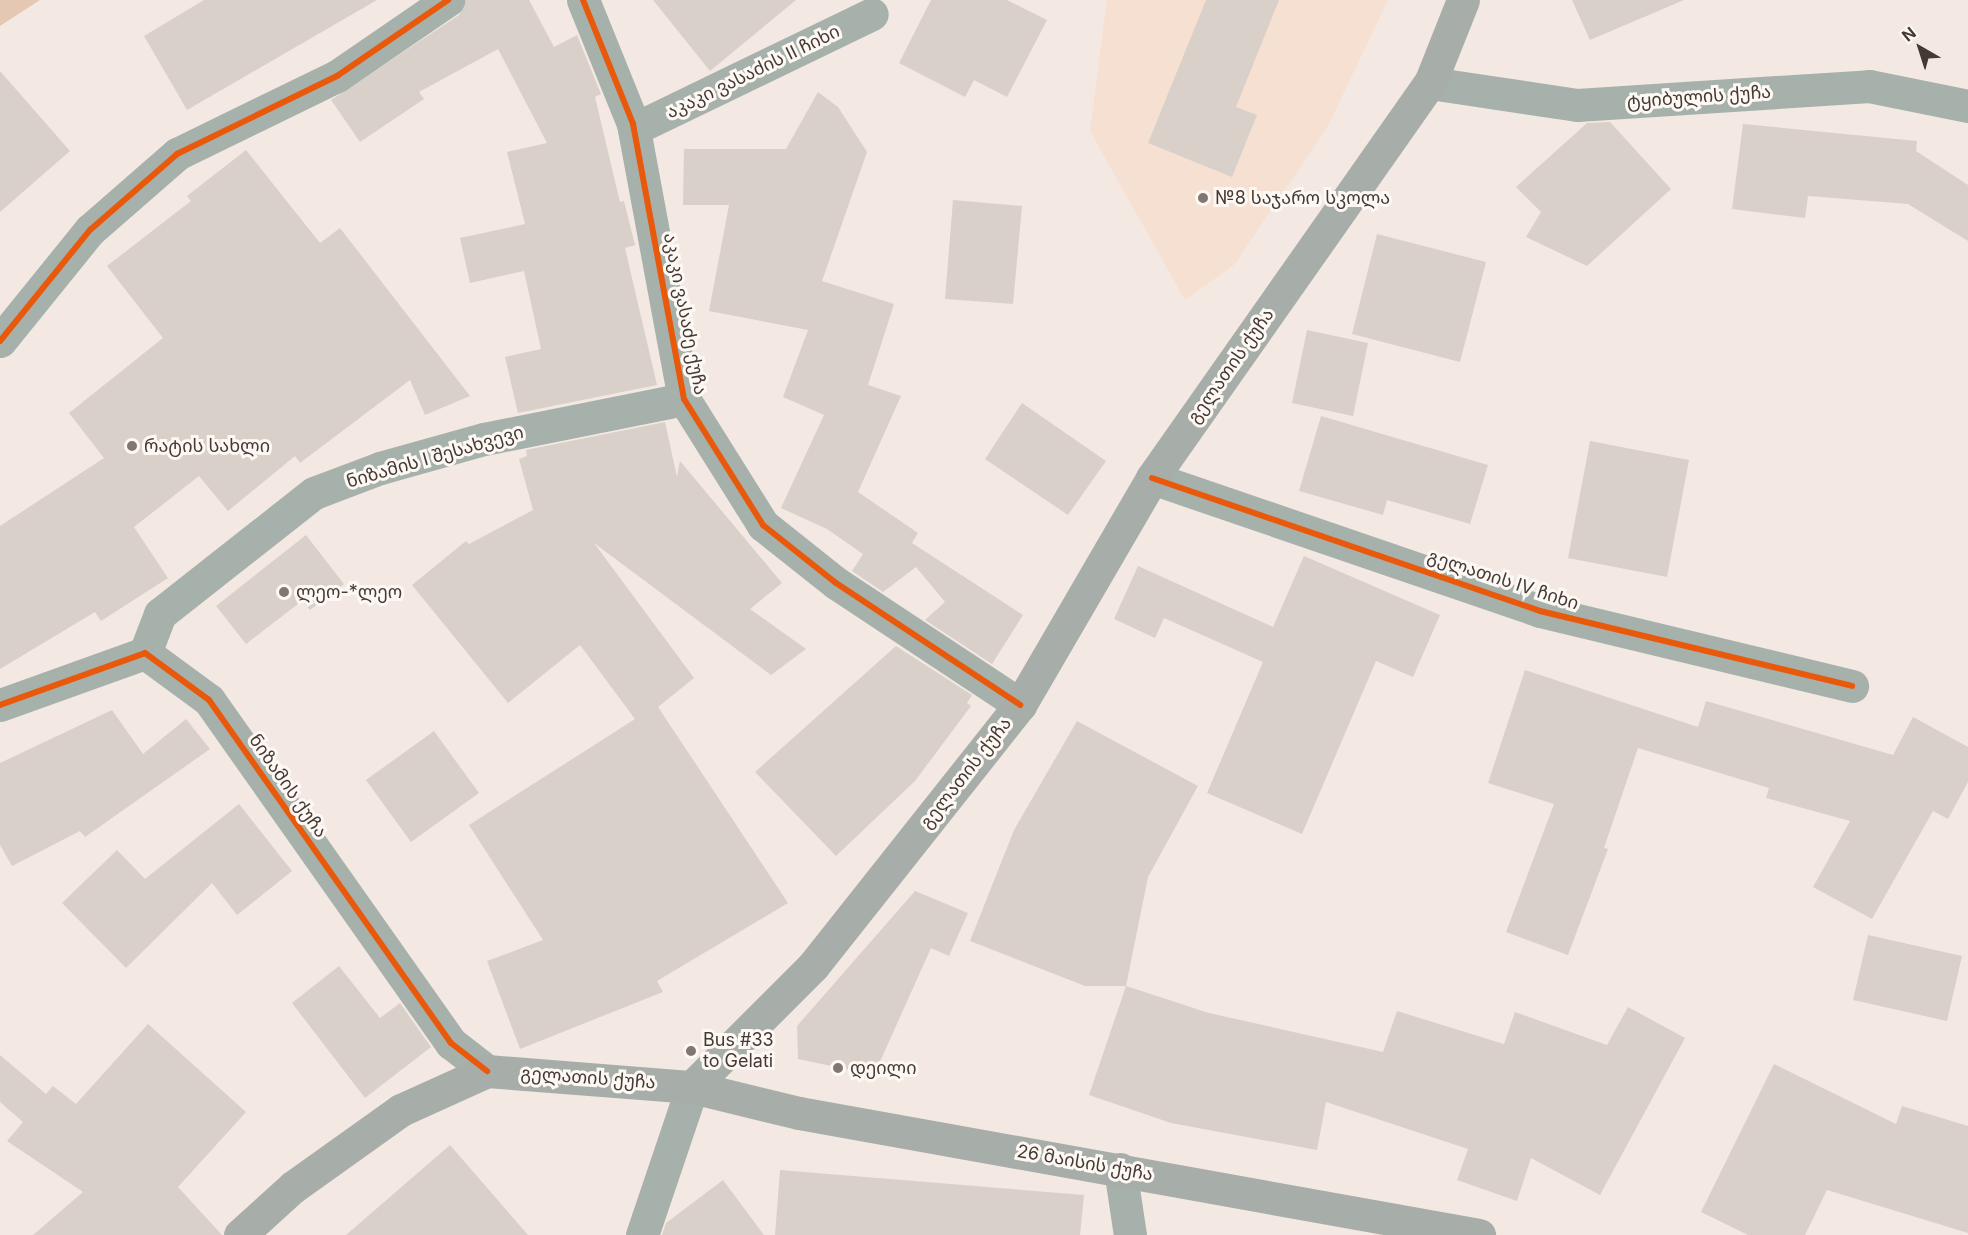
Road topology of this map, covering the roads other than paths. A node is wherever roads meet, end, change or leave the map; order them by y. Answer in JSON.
{"nodes":[{"id":1,"x":448,"y":0,"type":"edge"},
{"id":2,"x":583,"y":0,"type":"edge"},
{"id":3,"x":1462,"y":0,"type":"edge"},
{"id":4,"x":872,"y":14,"type":"dead end"},
{"id":5,"x":1430,"y":83,"type":"junction"},
{"id":6,"x":1968,"y":106,"type":"edge"},
{"id":7,"x":634,"y":129,"type":"junction"},
{"id":8,"x":0,"y":341,"type":"edge"},
{"id":9,"x":684,"y":399,"type":"junction"},
{"id":10,"x":1152,"y":478,"type":"junction"},
{"id":11,"x":145,"y":653,"type":"junction"},
{"id":12,"x":1852,"y":686,"type":"dead end"},
{"id":13,"x":0,"y":705,"type":"edge"},
{"id":14,"x":1020,"y":705,"type":"junction"},
{"id":15,"x":487,"y":1071,"type":"junction"},
{"id":16,"x":692,"y":1087,"type":"junction"},
{"id":17,"x":1120,"y":1169,"type":"junction"},
{"id":18,"x":240,"y":1235,"type":"edge"},
{"id":19,"x":642,"y":1235,"type":"edge"},
{"id":20,"x":1130,"y":1235,"type":"edge"},
{"id":21,"x":1479,"y":1235,"type":"edge"}],
"edges":[{"from":1,"to":8,"type":"street"},
{"from":2,"to":7,"type":"street","name":"აკაკი ვასაძე ქუჩა"},
{"from":3,"to":5,"type":"main road","name":"გელათის ქუჩა"},
{"from":4,"to":7,"type":"street","name":"აკაკი ვასაძის II ჩიხი"},
{"from":5,"to":6,"type":"street","name":"ტყიბულის ქუჩა"},
{"from":5,"to":10,"type":"main road","name":"გელათის ქუჩა"},
{"from":7,"to":9,"type":"street","name":"აკაკი ვასაძე ქუჩა"},
{"from":9,"to":11,"type":"street","name":"ნიზამის I შესახვევი"},
{"from":9,"to":14,"type":"street","name":"აკაკი ვასაძე ქუჩა"},
{"from":10,"to":12,"type":"street","name":"გელათის IV ჩიხი"},
{"from":10,"to":14,"type":"main road","name":"გელათის ქუჩა"},
{"from":11,"to":13,"type":"street"},
{"from":11,"to":15,"type":"street","name":"ნიზამის ქუჩა"},
{"from":14,"to":16,"type":"main road","name":"გელათის ქუჩა"},
{"from":15,"to":16,"type":"main road","name":"გელათის ქუჩა"},
{"from":15,"to":18,"type":"main road","name":"გელათის ქუჩა"},
{"from":16,"to":17,"type":"main road","name":"26 მაისის ქუჩა"},
{"from":16,"to":19,"type":"street"},
{"from":17,"to":20,"type":"street"},
{"from":17,"to":21,"type":"main road","name":"26 მაისის ქუჩა"}]}
